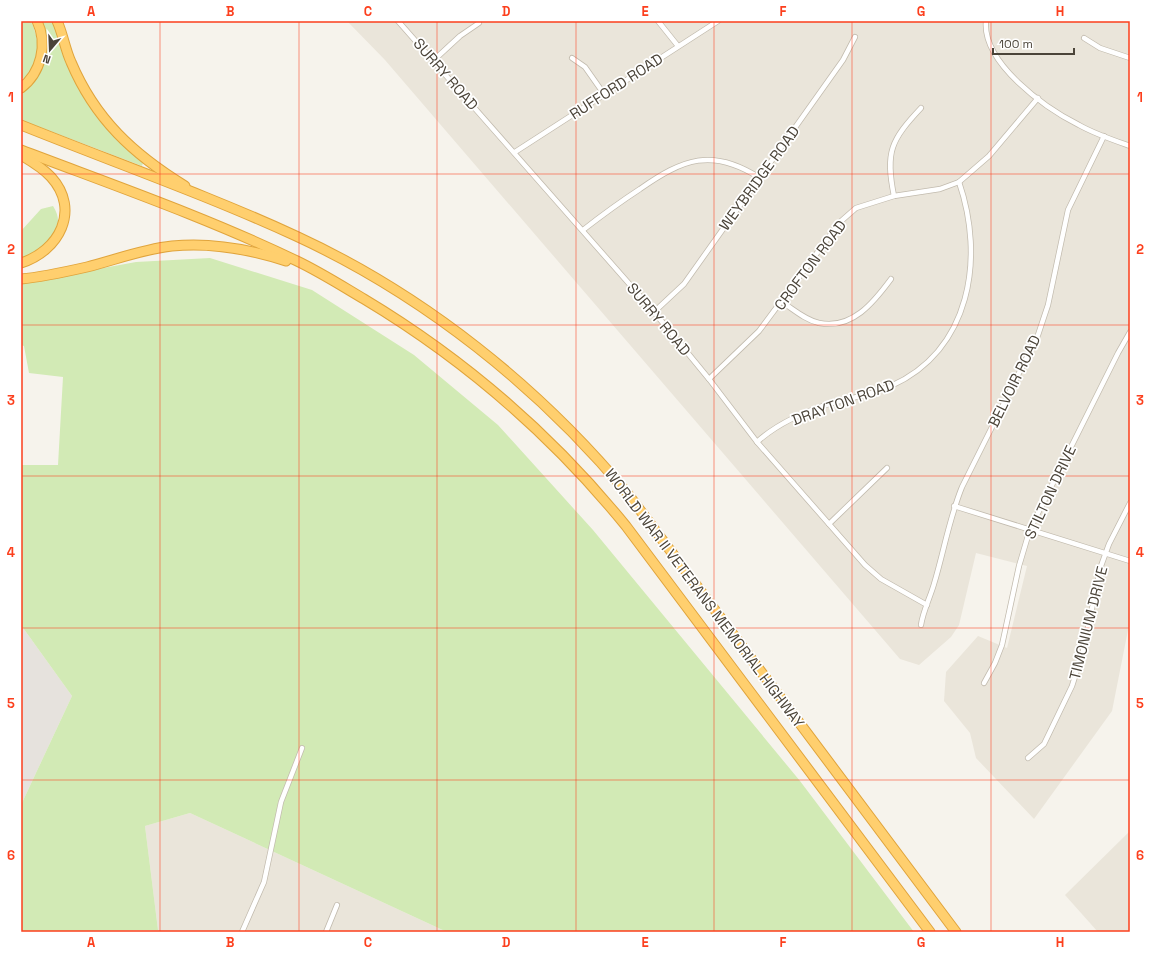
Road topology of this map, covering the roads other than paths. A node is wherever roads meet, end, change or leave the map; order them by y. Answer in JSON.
{"nodes":[{"id":1,"x":37,"y":21,"type":"edge"},
{"id":2,"x":57,"y":21,"type":"edge"},
{"id":3,"x":398,"y":21,"type":"edge"},
{"id":4,"x":658,"y":21,"type":"edge"},
{"id":5,"x":718,"y":21,"type":"edge"},
{"id":6,"x":986,"y":21,"type":"edge"},
{"id":7,"x":479,"y":23,"type":"dead end"},
{"id":8,"x":855,"y":37,"type":"dead end"},
{"id":9,"x":1084,"y":38,"type":"dead end"},
{"id":10,"x":678,"y":46,"type":"junction"},
{"id":11,"x":572,"y":58,"type":"dead end"},
{"id":12,"x":1130,"y":58,"type":"edge"},
{"id":13,"x":434,"y":60,"type":"junction"},
{"id":14,"x":21,"y":88,"type":"edge"},
{"id":15,"x":604,"y":94,"type":"junction"},
{"id":16,"x":1038,"y":98,"type":"junction"},
{"id":17,"x":921,"y":108,"type":"dead end"},
{"id":18,"x":21,"y":126,"type":"edge"},
{"id":19,"x":1104,"y":136,"type":"junction"},
{"id":20,"x":1130,"y":146,"type":"edge"},
{"id":21,"x":21,"y":150,"type":"edge"},
{"id":22,"x":514,"y":152,"type":"junction"},
{"id":23,"x":21,"y":155,"type":"edge"},
{"id":24,"x":760,"y":178,"type":"junction"},
{"id":25,"x":959,"y":182,"type":"junction"},
{"id":26,"x":894,"y":196,"type":"junction"},
{"id":27,"x":207,"y":199,"type":"junction"},
{"id":28,"x":582,"y":230,"type":"junction"},
{"id":29,"x":298,"y":261,"type":"junction"},
{"id":30,"x":21,"y":263,"type":"edge"},
{"id":31,"x":21,"y":279,"type":"edge"},
{"id":32,"x":891,"y":279,"type":"dead end"},
{"id":33,"x":782,"y":302,"type":"junction"},
{"id":34,"x":654,"y":312,"type":"junction"},
{"id":35,"x":1130,"y":332,"type":"edge"},
{"id":36,"x":709,"y":379,"type":"junction"},
{"id":37,"x":757,"y":442,"type":"junction"},
{"id":38,"x":887,"y":468,"type":"dead end"},
{"id":39,"x":1130,"y":503,"type":"edge"},
{"id":40,"x":954,"y":506,"type":"junction"},
{"id":41,"x":829,"y":524,"type":"junction"},
{"id":42,"x":1030,"y":529,"type":"junction"},
{"id":43,"x":1105,"y":553,"type":"junction"},
{"id":44,"x":1130,"y":561,"type":"edge"},
{"id":45,"x":926,"y":605,"type":"junction"},
{"id":46,"x":921,"y":625,"type":"dead end"},
{"id":47,"x":984,"y":683,"type":"dead end"},
{"id":48,"x":302,"y":748,"type":"dead end"},
{"id":49,"x":1028,"y":758,"type":"dead end"},
{"id":50,"x":337,"y":905,"type":"dead end"},
{"id":51,"x":242,"y":932,"type":"edge"},
{"id":52,"x":326,"y":932,"type":"edge"},
{"id":53,"x":930,"y":932,"type":"edge"},
{"id":54,"x":956,"y":932,"type":"edge"}],
"edges":[{"from":1,"to":14,"type":"highway"},
{"from":2,"to":27,"type":"highway"},
{"from":3,"to":13,"type":"street","name":"SURRY ROAD"},
{"from":4,"to":10,"type":"street"},
{"from":5,"to":10,"type":"street","name":"RUFFORD ROAD"},
{"from":6,"to":16,"type":"street"},
{"from":7,"to":13,"type":"street"},
{"from":8,"to":24,"type":"street","name":"WEYBRIDGE ROAD"},
{"from":9,"to":12,"type":"street"},
{"from":10,"to":15,"type":"street","name":"RUFFORD ROAD"},
{"from":11,"to":15,"type":"street"},
{"from":13,"to":22,"type":"street","name":"SURRY ROAD"},
{"from":15,"to":22,"type":"street","name":"RUFFORD ROAD"},
{"from":16,"to":19,"type":"street"},
{"from":16,"to":25,"type":"street","name":"CROFTON ROAD"},
{"from":17,"to":26,"type":"street"},
{"from":18,"to":27,"type":"highway","name":"WORLD WAR II VETERANS MEMORIAL HIGHWAY"},
{"from":19,"to":20,"type":"street"},
{"from":19,"to":40,"type":"street","name":"BELVOIR ROAD"},
{"from":21,"to":29,"type":"highway","name":"WORLD WAR II VETERANS MEMORIAL HIGHWAY"},
{"from":22,"to":28,"type":"street","name":"SURRY ROAD"},
{"from":23,"to":30,"type":"highway"},
{"from":24,"to":28,"type":"street"},
{"from":24,"to":34,"type":"street","name":"WEYBRIDGE ROAD"},
{"from":25,"to":26,"type":"street","name":"CROFTON ROAD"},
{"from":25,"to":37,"type":"street","name":"DRAYTON ROAD"},
{"from":26,"to":33,"type":"street","name":"CROFTON ROAD"},
{"from":27,"to":54,"type":"highway","name":"WORLD WAR II VETERANS MEMORIAL HIGHWAY"},
{"from":28,"to":34,"type":"street","name":"SURRY ROAD"},
{"from":29,"to":31,"type":"highway"},
{"from":29,"to":53,"type":"highway","name":"WORLD WAR II VETERANS MEMORIAL HIGHWAY"},
{"from":32,"to":33,"type":"street"},
{"from":33,"to":36,"type":"street","name":"CROFTON ROAD"},
{"from":34,"to":36,"type":"street","name":"SURRY ROAD"},
{"from":35,"to":42,"type":"street","name":"STILTON DRIVE"},
{"from":36,"to":37,"type":"street","name":"SURRY ROAD"},
{"from":37,"to":41,"type":"street","name":"SURRY ROAD"},
{"from":38,"to":41,"type":"street"},
{"from":39,"to":43,"type":"street","name":"TIMONIUM DRIVE"},
{"from":40,"to":42,"type":"street"},
{"from":40,"to":45,"type":"street","name":"BELVOIR ROAD"},
{"from":41,"to":45,"type":"street","name":"SURRY ROAD"},
{"from":42,"to":43,"type":"street"},
{"from":42,"to":47,"type":"street","name":"STILTON DRIVE"},
{"from":43,"to":44,"type":"street"},
{"from":43,"to":49,"type":"street","name":"TIMONIUM DRIVE"},
{"from":45,"to":46,"type":"street","name":"BELVOIR ROAD"},
{"from":48,"to":51,"type":"street"},
{"from":50,"to":52,"type":"street"}]}
